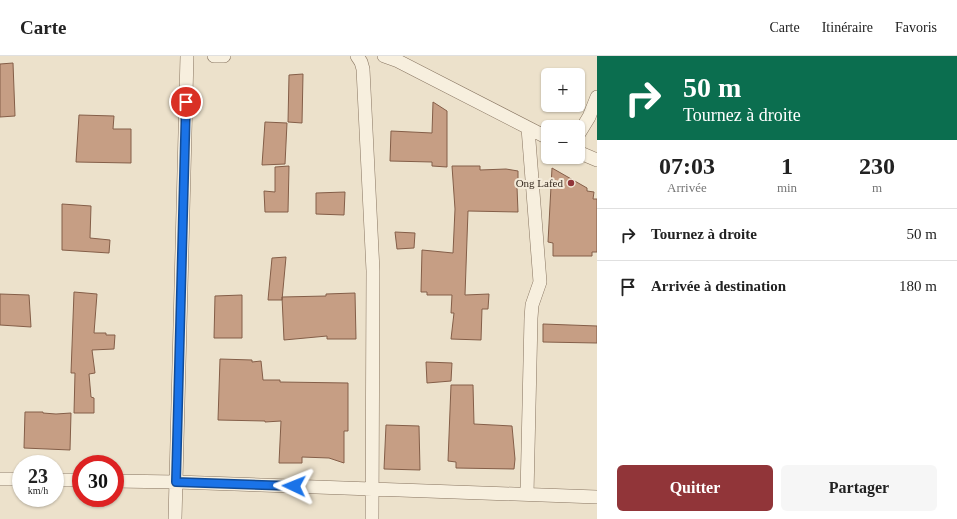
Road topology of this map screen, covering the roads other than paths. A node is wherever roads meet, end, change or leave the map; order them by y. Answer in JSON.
{"nodes":[{"id":1,"x":187,"y":56,"type":"edge"},
{"id":2,"x":214,"y":56,"type":"edge"},
{"id":3,"x":224,"y":56,"type":"edge"},
{"id":4,"x":357,"y":56,"type":"edge"},
{"id":5,"x":384,"y":56,"type":"edge"},
{"id":6,"x":597,"y":97,"type":"edge"},
{"id":7,"x":585,"y":124,"type":"edge"},
{"id":8,"x":528,"y":128,"type":"junction"},
{"id":9,"x":541,"y":134,"type":"edge"},
{"id":10,"x":585,"y":155,"type":"edge"},
{"id":11,"x":597,"y":160,"type":"edge"},
{"id":12,"x":0,"y":479,"type":"edge"},
{"id":13,"x":12,"y":479,"type":"edge"},
{"id":14,"x":124,"y":481,"type":"edge"},
{"id":15,"x":176,"y":482,"type":"junction"},
{"id":16,"x":373,"y":489,"type":"junction"},
{"id":17,"x":527,"y":494,"type":"junction"},
{"id":18,"x":597,"y":497,"type":"edge"},
{"id":19,"x":175,"y":519,"type":"edge"},
{"id":20,"x":372,"y":519,"type":"edge"}],
"edges":[{"from":1,"to":15,"type":"street"},
{"from":2,"to":3,"type":"street"},
{"from":4,"to":16,"type":"street"},
{"from":5,"to":8,"type":"street"},
{"from":6,"to":7,"type":"street"},
{"from":8,"to":9,"type":"street"},
{"from":8,"to":17,"type":"street"},
{"from":10,"to":11,"type":"street"},
{"from":12,"to":13,"type":"street"},
{"from":14,"to":15,"type":"street"},
{"from":15,"to":16,"type":"street"},
{"from":15,"to":19,"type":"street"},
{"from":16,"to":17,"type":"street"},
{"from":16,"to":20,"type":"street"},
{"from":17,"to":18,"type":"street"}]}
